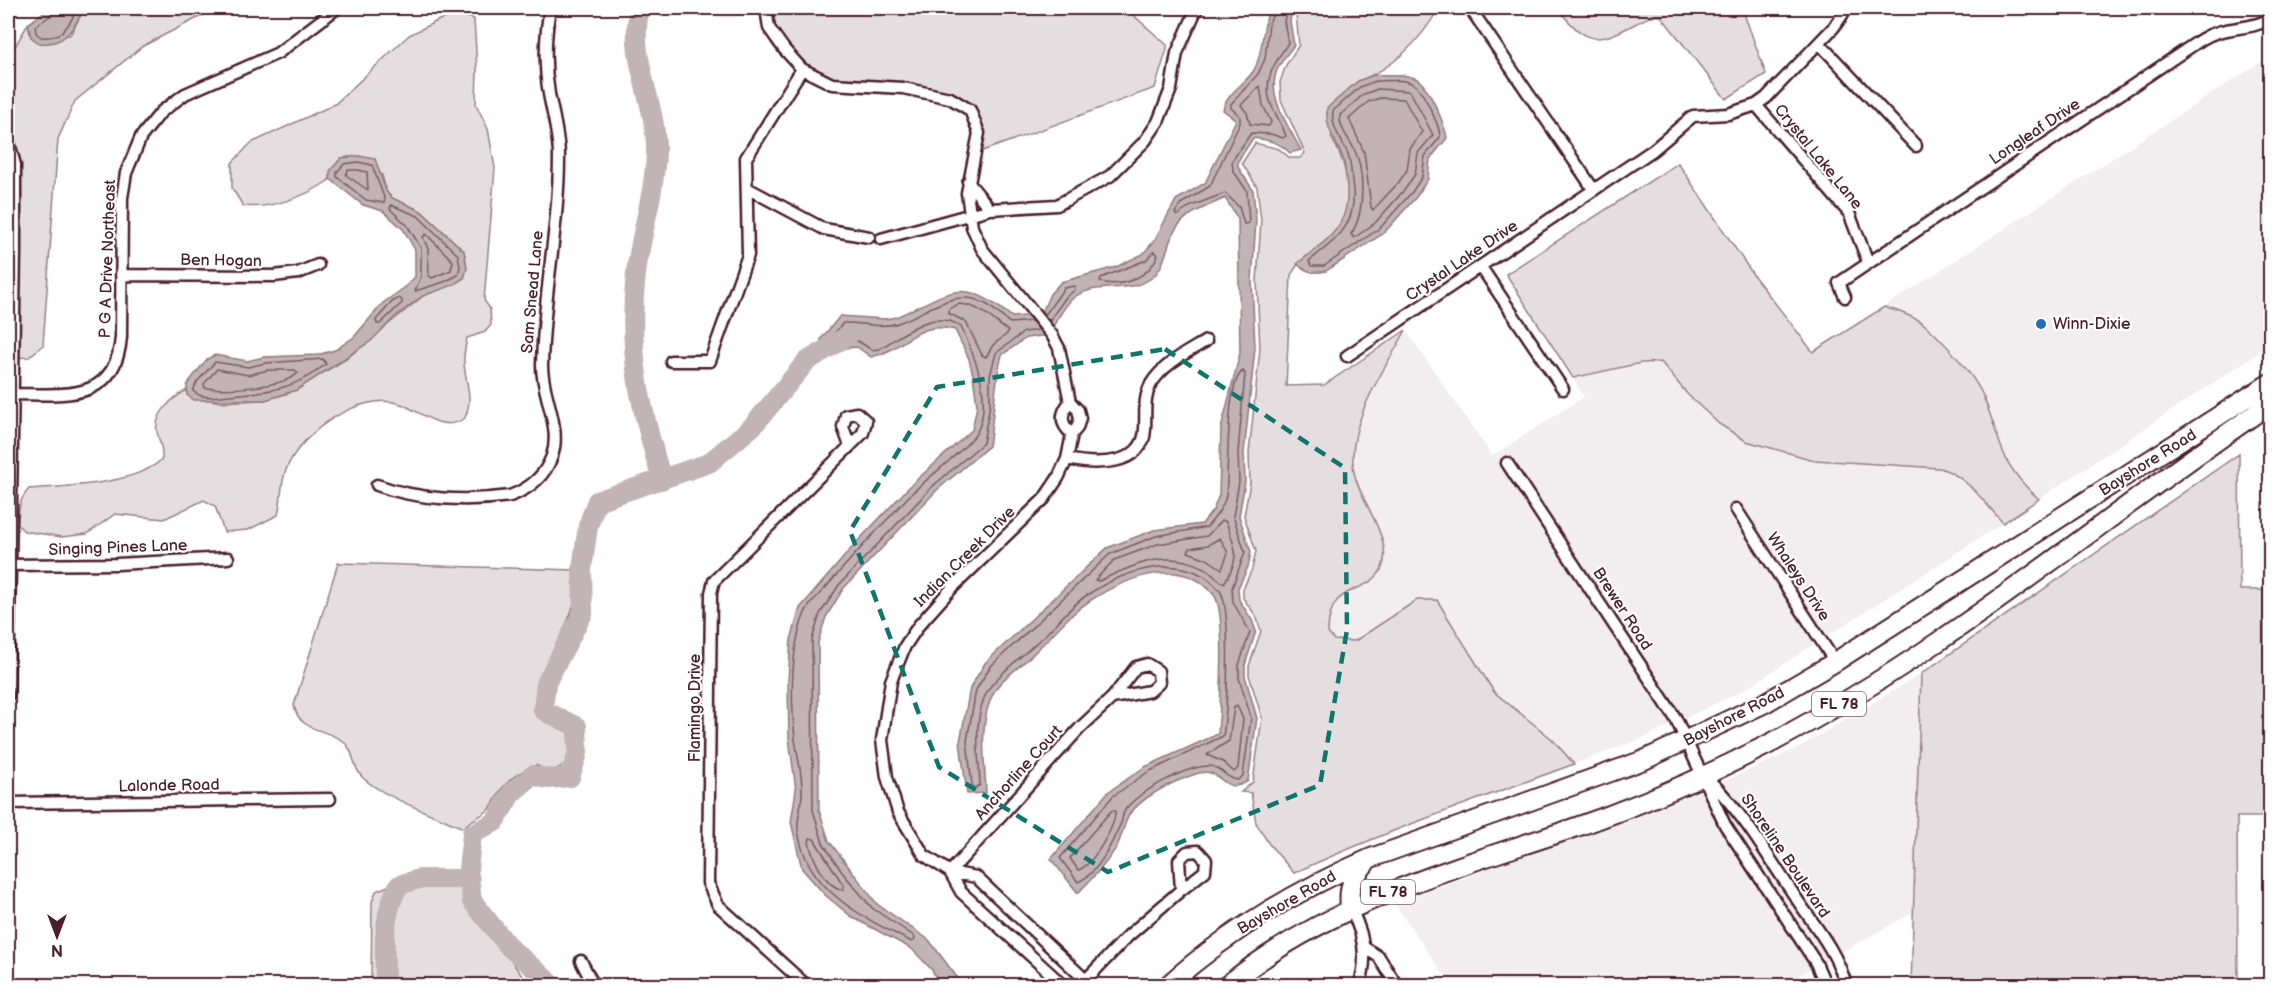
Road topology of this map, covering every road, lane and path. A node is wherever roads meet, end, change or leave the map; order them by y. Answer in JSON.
{"nodes":[{"id":1,"x":337,"y":8,"type":"edge"},
{"id":2,"x":550,"y":8,"type":"edge"},
{"id":3,"x":766,"y":8,"type":"edge"},
{"id":4,"x":1197,"y":8,"type":"edge"},
{"id":5,"x":1470,"y":8,"type":"edge"},
{"id":6,"x":1847,"y":8,"type":"edge"},
{"id":7,"x":2271,"y":19,"type":"edge"},
{"id":8,"x":1819,"y":43,"type":"junction"},
{"id":9,"x":802,"y":69,"type":"junction"},
{"id":10,"x":1756,"y":105,"type":"junction"},
{"id":11,"x":8,"y":139,"type":"edge"},
{"id":12,"x":1916,"y":146,"type":"dead end"},
{"id":13,"x":968,"y":182,"type":"junction"},
{"id":14,"x":747,"y":188,"type":"junction"},
{"id":15,"x":1594,"y":190,"type":"junction"},
{"id":16,"x":990,"y":209,"type":"junction"},
{"id":17,"x":972,"y":213,"type":"junction"},
{"id":18,"x":868,"y":237,"type":"dead end"},
{"id":19,"x":881,"y":239,"type":"dead end"},
{"id":20,"x":1868,"y":262,"type":"junction"},
{"id":21,"x":318,"y":265,"type":"dead end"},
{"id":22,"x":1481,"y":267,"type":"junction"},
{"id":23,"x":121,"y":275,"type":"junction"},
{"id":24,"x":11,"y":285,"type":"edge"},
{"id":25,"x":1845,"y":297,"type":"dead end"},
{"id":26,"x":1206,"y":341,"type":"dead end"},
{"id":27,"x":1347,"y":356,"type":"dead end"},
{"id":28,"x":671,"y":361,"type":"dead end"},
{"id":29,"x":2271,"y":383,"type":"edge"},
{"id":30,"x":1563,"y":389,"type":"dead end"},
{"id":31,"x":12,"y":394,"type":"junction"},
{"id":32,"x":1070,"y":402,"type":"junction"},
{"id":33,"x":2271,"y":405,"type":"edge"},
{"id":34,"x":1072,"y":434,"type":"junction"},
{"id":35,"x":850,"y":446,"type":"dead end"},
{"id":36,"x":1067,"y":459,"type":"junction"},
{"id":37,"x":1507,"y":463,"type":"dead end"},
{"id":38,"x":377,"y":485,"type":"dead end"},
{"id":39,"x":1736,"y":509,"type":"dead end"},
{"id":40,"x":2066,"y":514,"type":"junction"},
{"id":41,"x":2082,"y":537,"type":"junction"},
{"id":42,"x":228,"y":558,"type":"dead end"},
{"id":43,"x":8,"y":565,"type":"edge"},
{"id":44,"x":1835,"y":662,"type":"junction"},
{"id":45,"x":8,"y":695,"type":"edge"},
{"id":46,"x":1112,"y":698,"type":"dead end"},
{"id":47,"x":1687,"y":742,"type":"junction"},
{"id":48,"x":1703,"y":775,"type":"junction"},
{"id":49,"x":330,"y":799,"type":"dead end"},
{"id":50,"x":8,"y":803,"type":"edge"},
{"id":51,"x":1371,"y":858,"type":"junction"},
{"id":52,"x":950,"y":872,"type":"junction"},
{"id":53,"x":1181,"y":890,"type":"dead end"},
{"id":54,"x":1350,"y":908,"type":"junction"},
{"id":55,"x":1365,"y":948,"type":"junction"},
{"id":56,"x":581,"y":961,"type":"dead end"},
{"id":57,"x":1086,"y":984,"type":"edge"},
{"id":58,"x":594,"y":986,"type":"edge"},
{"id":59,"x":807,"y":986,"type":"edge"},
{"id":60,"x":1064,"y":986,"type":"edge"},
{"id":61,"x":1167,"y":986,"type":"edge"},
{"id":62,"x":1226,"y":986,"type":"edge"},
{"id":63,"x":1359,"y":986,"type":"edge"},
{"id":64,"x":1397,"y":986,"type":"edge"},
{"id":65,"x":1826,"y":986,"type":"edge"},
{"id":66,"x":1846,"y":986,"type":"edge"}],
"edges":[{"from":1,"to":23,"type":"street","name":"P G A Drive Northeast"},
{"from":2,"to":38,"type":"street","name":"Sam Snead Lane"},
{"from":3,"to":9,"type":"street"},
{"from":4,"to":16,"type":"street"},
{"from":5,"to":15,"type":"street"},
{"from":6,"to":8,"type":"street","name":"Crystal Lake Drive"},
{"from":7,"to":20,"type":"street","name":"Longleaf Drive"},
{"from":8,"to":10,"type":"street","name":"Crystal Lake Drive"},
{"from":8,"to":12,"type":"street"},
{"from":9,"to":13,"type":"street"},
{"from":9,"to":14,"type":"street"},
{"from":10,"to":15,"type":"street","name":"Crystal Lake Drive"},
{"from":10,"to":20,"type":"street","name":"Crystal Lake Lane"},
{"from":11,"to":24,"type":"street"},
{"from":13,"to":16,"type":"street"},
{"from":13,"to":17,"type":"street"},
{"from":14,"to":18,"type":"street"},
{"from":14,"to":28,"type":"street"},
{"from":15,"to":22,"type":"street","name":"Crystal Lake Drive"},
{"from":16,"to":17,"type":"street"},
{"from":17,"to":19,"type":"street"},
{"from":17,"to":32,"type":"street"},
{"from":20,"to":25,"type":"street","name":"Longleaf Drive"},
{"from":21,"to":23,"type":"street","name":"Ben Hogan"},
{"from":22,"to":27,"type":"street","name":"Crystal Lake Drive"},
{"from":22,"to":30,"type":"street"},
{"from":23,"to":31,"type":"street","name":"P G A Drive Northeast"},
{"from":24,"to":31,"type":"street"},
{"from":26,"to":36,"type":"street"},
{"from":29,"to":40,"type":"main road","name":"Bayshore Road","number":"FL 78"},
{"from":31,"to":43,"type":"street"},
{"from":32,"to":34,"type":"street","name":"Indian Creek Drive"},
{"from":32,"to":34,"type":"street"},
{"from":33,"to":41,"type":"main road","name":"Bayshore Road","number":"FL 78"},
{"from":34,"to":36,"type":"street","name":"Indian Creek Drive"},
{"from":35,"to":59,"type":"street","name":"Flamingo Drive"},
{"from":36,"to":52,"type":"street","name":"Indian Creek Drive"},
{"from":37,"to":47,"type":"street","name":"Brewer Road"},
{"from":39,"to":44,"type":"street","name":"Whaleys Drive"},
{"from":40,"to":41,"type":"main road"},
{"from":40,"to":44,"type":"main road","name":"Bayshore Road","number":"FL 78"},
{"from":41,"to":48,"type":"main road","name":"Bayshore Road","number":"FL 78"},
{"from":42,"to":43,"type":"street","name":"Singing Pines Lane"},
{"from":43,"to":45,"type":"street"},
{"from":44,"to":47,"type":"main road","name":"Bayshore Road","number":"FL 78"},
{"from":46,"to":52,"type":"street","name":"Anchorline Court"},
{"from":47,"to":48,"type":"street","name":"Brewer Road"},
{"from":47,"to":51,"type":"main road","name":"Bayshore Road","number":"FL 78"},
{"from":48,"to":54,"type":"main road","name":"Bayshore Road","number":"FL 78"},
{"from":48,"to":65,"type":"street","name":"Shoreline Boulevard"},
{"from":48,"to":66,"type":"street","name":"Shoreline Boulevard"},
{"from":49,"to":50,"type":"street","name":"Lalonde Road"},
{"from":51,"to":54,"type":"main road"},
{"from":51,"to":61,"type":"main road","name":"Bayshore Road","number":"FL 78"},
{"from":52,"to":57,"type":"street","name":"Indian Creek Drive"},
{"from":52,"to":60,"type":"street","name":"Indian Creek Drive"},
{"from":53,"to":57,"type":"street"},
{"from":54,"to":55,"type":"street"},
{"from":54,"to":62,"type":"main road","name":"Bayshore Road","number":"FL 78"},
{"from":55,"to":63,"type":"street"},
{"from":55,"to":64,"type":"street"},
{"from":56,"to":58,"type":"street"}]}
